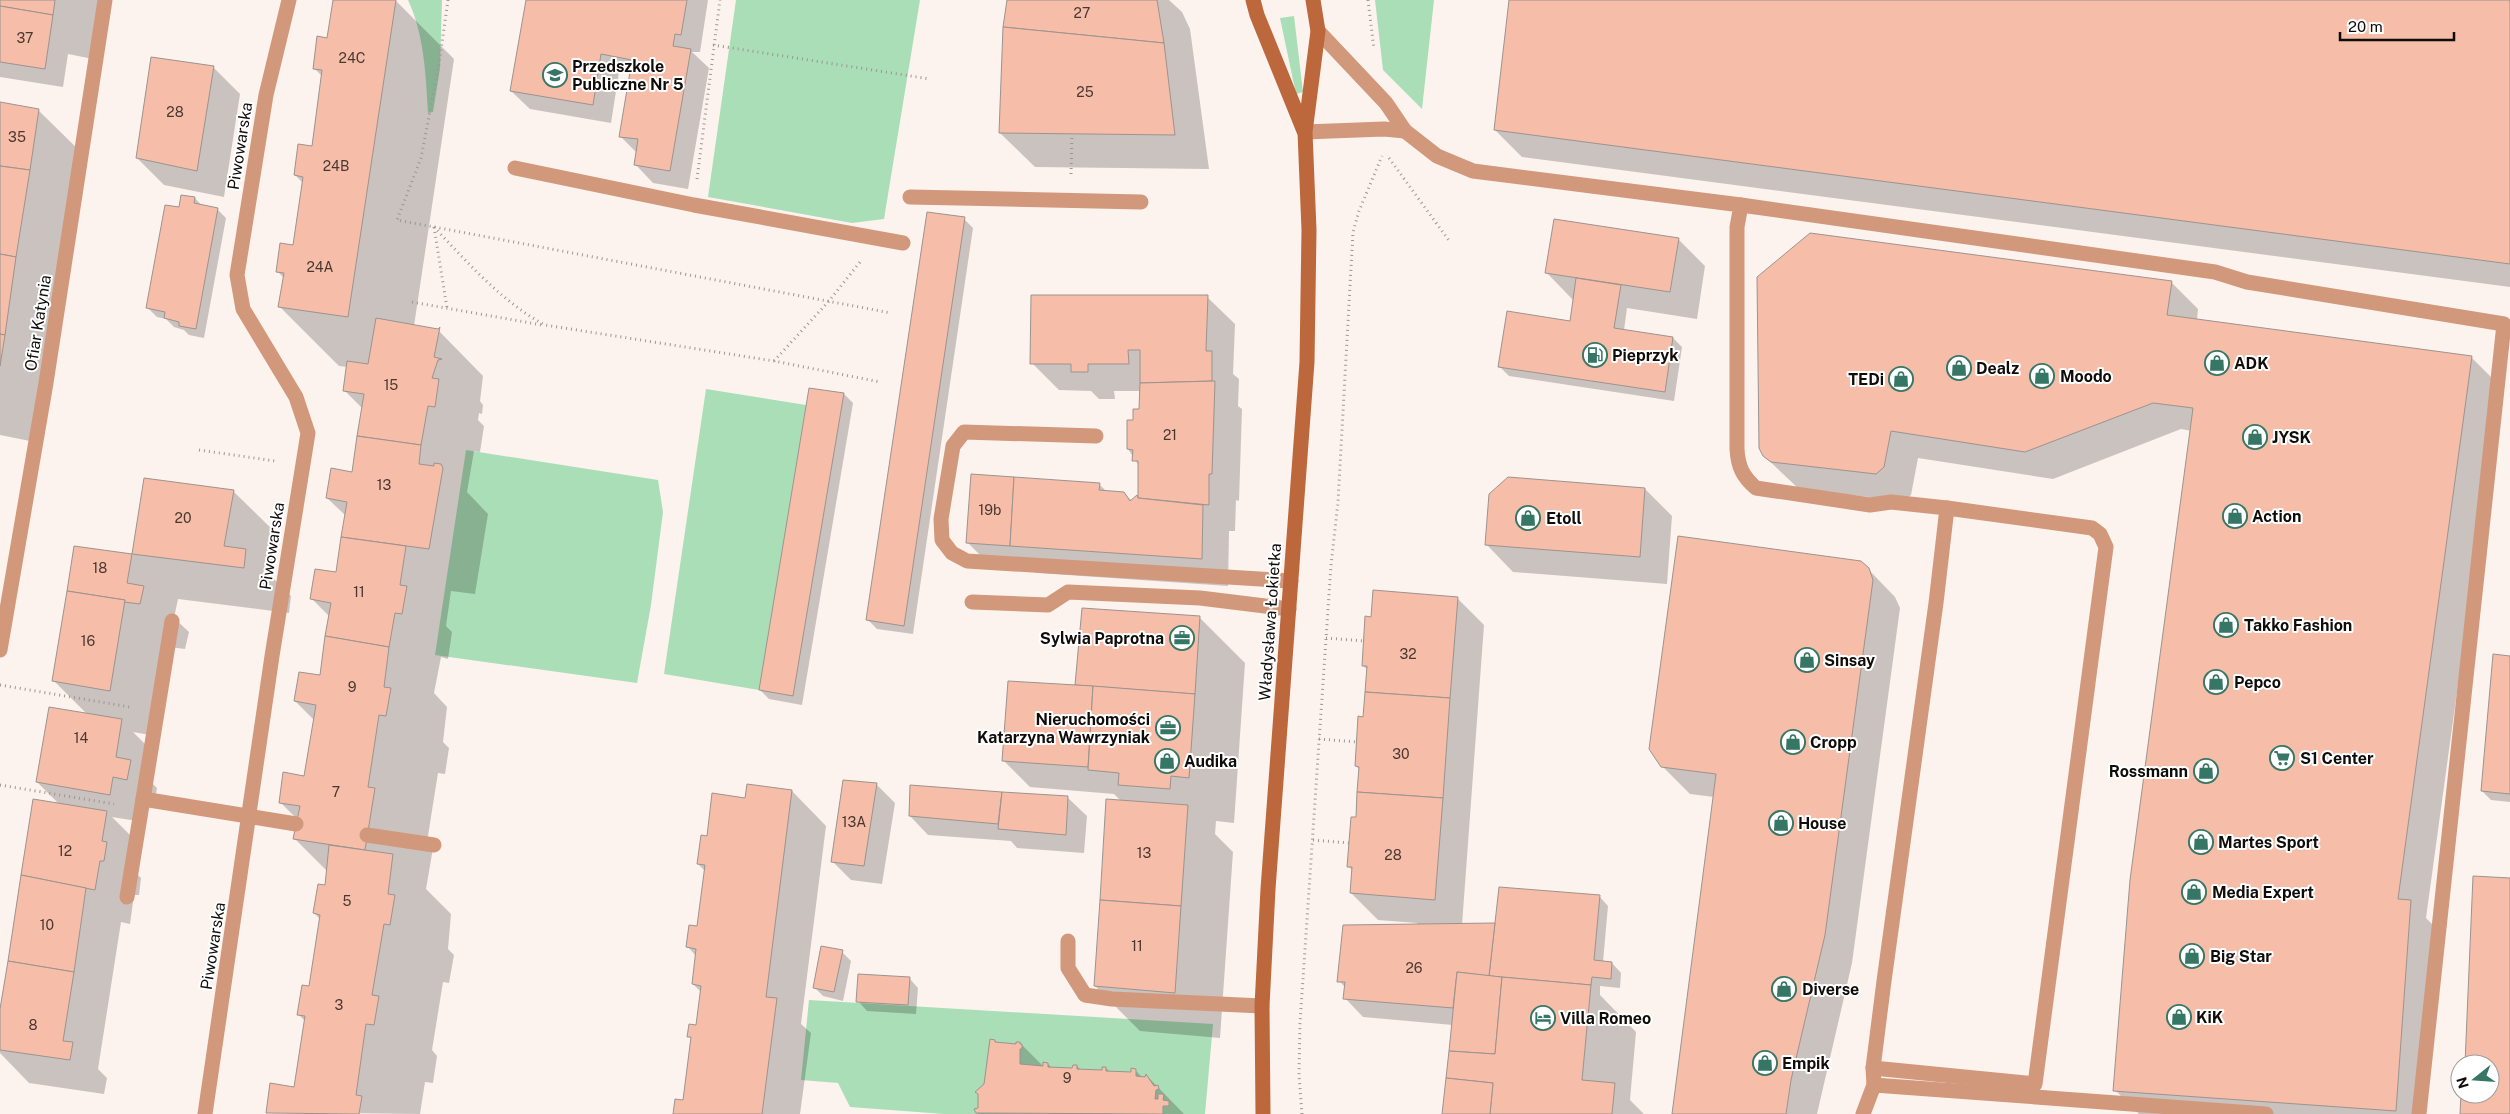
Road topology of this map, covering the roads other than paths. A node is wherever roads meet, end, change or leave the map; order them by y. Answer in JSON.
{"nodes":[{"id":1,"x":105,"y":0,"type":"edge"},
{"id":2,"x":288,"y":0,"type":"edge"},
{"id":3,"x":1253,"y":0,"type":"edge"},
{"id":4,"x":1313,"y":0,"type":"edge"},
{"id":5,"x":1318,"y":31,"type":"junction"},
{"id":6,"x":1405,"y":131,"type":"junction"},
{"id":7,"x":1305,"y":132,"type":"junction"},
{"id":8,"x":515,"y":168,"type":"dead end"},
{"id":9,"x":910,"y":197,"type":"dead end"},
{"id":10,"x":1141,"y":202,"type":"dead end"},
{"id":11,"x":1741,"y":205,"type":"junction"},
{"id":12,"x":902,"y":243,"type":"dead end"},
{"id":13,"x":1096,"y":436,"type":"dead end"},
{"id":14,"x":1947,"y":508,"type":"junction"},
{"id":15,"x":1291,"y":581,"type":"junction"},
{"id":16,"x":972,"y":602,"type":"dead end"},
{"id":17,"x":1289,"y":609,"type":"junction"},
{"id":18,"x":172,"y":621,"type":"dead end"},
{"id":19,"x":0,"y":650,"type":"edge"},
{"id":20,"x":142,"y":804,"type":"junction"},
{"id":21,"x":250,"y":817,"type":"junction"},
{"id":22,"x":296,"y":824,"type":"dead end"},
{"id":23,"x":367,"y":835,"type":"dead end"},
{"id":24,"x":434,"y":845,"type":"dead end"},
{"id":25,"x":127,"y":898,"type":"dead end"},
{"id":26,"x":1068,"y":940,"type":"dead end"},
{"id":27,"x":1262,"y":1006,"type":"junction"},
{"id":28,"x":1873,"y":1068,"type":"junction"},
{"id":29,"x":1874,"y":1085,"type":"junction"},
{"id":30,"x":205,"y":1114,"type":"edge"},
{"id":31,"x":1264,"y":1114,"type":"edge"},
{"id":32,"x":1862,"y":1114,"type":"edge"},
{"id":33,"x":2266,"y":1114,"type":"edge"},
{"id":34,"x":2418,"y":1114,"type":"edge"}],
"edges":[{"from":1,"to":19,"type":"street","name":"Ofiar Katynia"},
{"from":2,"to":21,"type":"street","name":"Piwowarska"},
{"from":3,"to":7,"type":"main road","name":"Władysława Łokietka"},
{"from":4,"to":5,"type":"main road","name":"Władysława Łokietka"},
{"from":5,"to":6,"type":"street"},
{"from":5,"to":7,"type":"main road","name":"Władysława Łokietka"},
{"from":6,"to":7,"type":"street"},
{"from":6,"to":11,"type":"street"},
{"from":7,"to":15,"type":"main road","name":"Władysława Łokietka"},
{"from":8,"to":12,"type":"street"},
{"from":9,"to":10,"type":"street"},
{"from":11,"to":14,"type":"street"},
{"from":11,"to":34,"type":"street"},
{"from":13,"to":15,"type":"street"},
{"from":14,"to":28,"type":"street"},
{"from":14,"to":28,"type":"street"},
{"from":15,"to":17,"type":"main road","name":"Władysława Łokietka"},
{"from":16,"to":17,"type":"street"},
{"from":17,"to":27,"type":"main road","name":"Władysława Łokietka"},
{"from":18,"to":20,"type":"street"},
{"from":20,"to":21,"type":"street"},
{"from":20,"to":25,"type":"street"},
{"from":21,"to":22,"type":"street"},
{"from":21,"to":30,"type":"street","name":"Piwowarska"},
{"from":23,"to":24,"type":"street"},
{"from":26,"to":27,"type":"street"},
{"from":27,"to":31,"type":"main road","name":"Władysława Łokietka"},
{"from":28,"to":29,"type":"street"},
{"from":29,"to":32,"type":"street"},
{"from":29,"to":33,"type":"street"}]}
